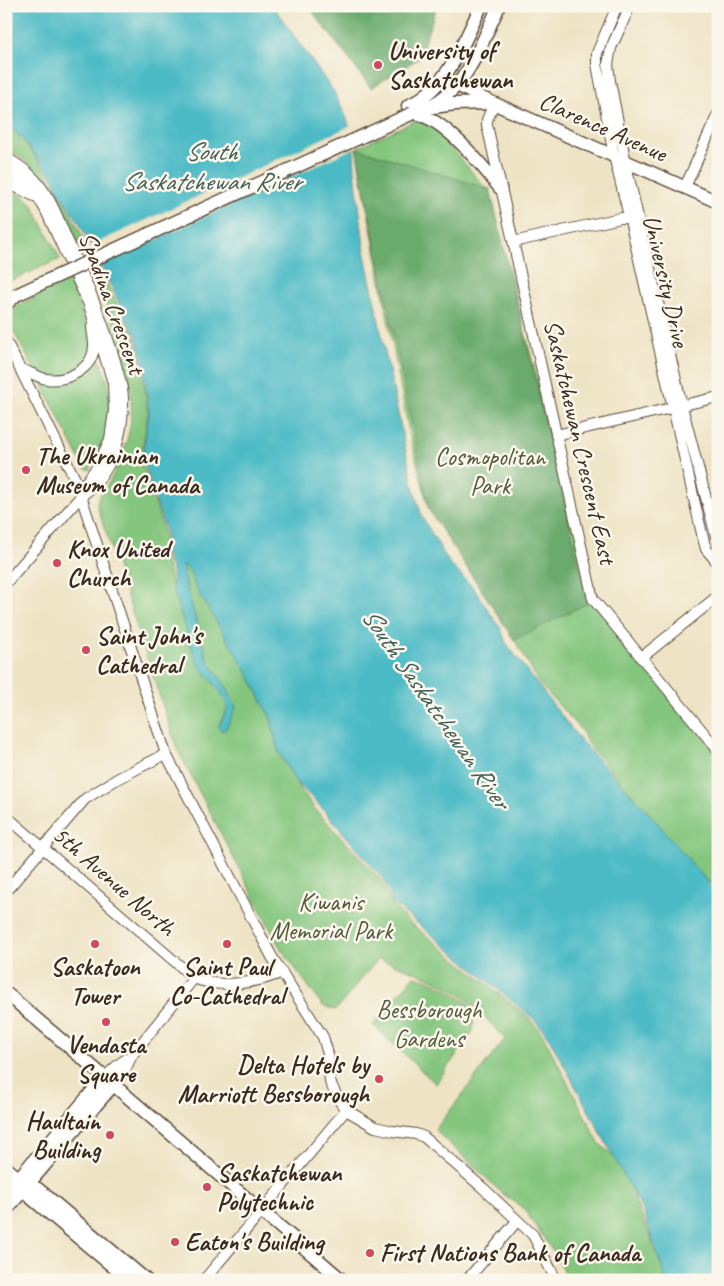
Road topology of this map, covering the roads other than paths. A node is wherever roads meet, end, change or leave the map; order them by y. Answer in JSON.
{"nodes":[{"id":1,"x":481,"y":6,"type":"edge"},
{"id":2,"x":499,"y":6,"type":"edge"},
{"id":3,"x":617,"y":6,"type":"edge"},
{"id":4,"x":630,"y":6,"type":"edge"},
{"id":5,"x":444,"y":78,"type":"junction"},
{"id":6,"x":458,"y":86,"type":"junction"},
{"id":7,"x":494,"y":103,"type":"junction"},
{"id":8,"x":415,"y":109,"type":"junction"},
{"id":9,"x":718,"y":114,"type":"edge"},
{"id":10,"x":614,"y":156,"type":"junction"},
{"id":11,"x":6,"y":158,"type":"edge"},
{"id":12,"x":626,"y":162,"type":"junction"},
{"id":13,"x":6,"y":167,"type":"edge"},
{"id":14,"x":6,"y":182,"type":"edge"},
{"id":15,"x":500,"y":188,"type":"junction"},
{"id":16,"x":685,"y":188,"type":"junction"},
{"id":17,"x":40,"y":199,"type":"junction"},
{"id":18,"x":718,"y":202,"type":"edge"},
{"id":19,"x":634,"y":215,"type":"junction"},
{"id":20,"x":513,"y":242,"type":"junction"},
{"id":21,"x":10,"y":295,"type":"edge"},
{"id":22,"x":89,"y":305,"type":"junction"},
{"id":23,"x":6,"y":341,"type":"edge"},
{"id":24,"x":21,"y":369,"type":"junction"},
{"id":25,"x":718,"y":398,"type":"edge"},
{"id":26,"x":678,"y":407,"type":"junction"},
{"id":27,"x":556,"y":436,"type":"junction"},
{"id":28,"x":81,"y":496,"type":"junction"},
{"id":29,"x":718,"y":544,"type":"edge"},
{"id":30,"x":718,"y":563,"type":"edge"},
{"id":31,"x":6,"y":583,"type":"edge"},
{"id":32,"x":718,"y":596,"type":"edge"},
{"id":33,"x":641,"y":658,"type":"junction"},
{"id":34,"x":718,"y":750,"type":"edge"},
{"id":35,"x":166,"y":754,"type":"junction"},
{"id":36,"x":6,"y":816,"type":"edge"},
{"id":37,"x":43,"y":848,"type":"junction"},
{"id":38,"x":6,"y":891,"type":"edge"},
{"id":39,"x":282,"y":972,"type":"junction"},
{"id":40,"x":194,"y":978,"type":"junction"},
{"id":41,"x":6,"y":993,"type":"edge"},
{"id":42,"x":108,"y":1082,"type":"junction"},
{"id":43,"x":346,"y":1110,"type":"junction"},
{"id":44,"x":6,"y":1168,"type":"edge"},
{"id":45,"x":23,"y":1182,"type":"junction"},
{"id":46,"x":6,"y":1193,"type":"edge"},
{"id":47,"x":6,"y":1210,"type":"edge"},
{"id":48,"x":261,"y":1211,"type":"junction"},
{"id":49,"x":517,"y":1221,"type":"junction"},
{"id":50,"x":129,"y":1280,"type":"edge"},
{"id":51,"x":146,"y":1280,"type":"edge"},
{"id":52,"x":204,"y":1280,"type":"edge"},
{"id":53,"x":342,"y":1280,"type":"edge"},
{"id":54,"x":467,"y":1280,"type":"edge"},
{"id":55,"x":556,"y":1280,"type":"edge"}],
"edges":[{"from":1,"to":5,"type":"main road"},
{"from":2,"to":6,"type":"main road"},
{"from":3,"to":10,"type":"street","name":"University Drive"},
{"from":4,"to":12,"type":"street","name":"University Drive"},
{"from":5,"to":6,"type":"main road","name":"Clarence Avenue"},
{"from":5,"to":8,"type":"main road"},
{"from":6,"to":7,"type":"main road","name":"Clarence Avenue"},
{"from":6,"to":8,"type":"main road"},
{"from":7,"to":8,"type":"main road"},
{"from":7,"to":10,"type":"main road","name":"Clarence Avenue"},
{"from":7,"to":15,"type":"street","name":"Saskatchewan Crescent East"},
{"from":8,"to":15,"type":"main road"},
{"from":8,"to":21,"type":"main road"},
{"from":9,"to":16,"type":"street"},
{"from":10,"to":12,"type":"main road","name":"Clarence Avenue"},
{"from":10,"to":19,"type":"street","name":"University Drive"},
{"from":11,"to":28,"type":"street","name":"Spadina Crescent"},
{"from":12,"to":16,"type":"main road","name":"Clarence Avenue"},
{"from":12,"to":19,"type":"street","name":"University Drive"},
{"from":13,"to":17,"type":"street","name":"Spadina Crescent"},
{"from":14,"to":17,"type":"street"},
{"from":15,"to":20,"type":"street","name":"Saskatchewan Crescent East"},
{"from":16,"to":18,"type":"main road","name":"Clarence Avenue"},
{"from":17,"to":22,"type":"street","name":"Spadina Crescent"},
{"from":19,"to":20,"type":"street"},
{"from":19,"to":26,"type":"street","name":"University Drive"},
{"from":20,"to":27,"type":"street","name":"Saskatchewan Crescent East"},
{"from":22,"to":24,"type":"street"},
{"from":22,"to":28,"type":"street","name":"Spadina Crescent"},
{"from":23,"to":24,"type":"street"},
{"from":24,"to":28,"type":"street"},
{"from":25,"to":26,"type":"street"},
{"from":26,"to":27,"type":"street"},
{"from":26,"to":29,"type":"street","name":"University Drive"},
{"from":26,"to":30,"type":"street","name":"University Drive"},
{"from":27,"to":33,"type":"street","name":"Saskatchewan Crescent East"},
{"from":28,"to":31,"type":"street"},
{"from":28,"to":35,"type":"street"},
{"from":32,"to":33,"type":"street"},
{"from":33,"to":34,"type":"street","name":"Saskatchewan Crescent East"},
{"from":35,"to":37,"type":"street"},
{"from":35,"to":39,"type":"street"},
{"from":36,"to":37,"type":"street","name":"5th Avenue North"},
{"from":37,"to":38,"type":"street"},
{"from":37,"to":40,"type":"street","name":"5th Avenue North"},
{"from":39,"to":40,"type":"street"},
{"from":39,"to":43,"type":"street"},
{"from":40,"to":42,"type":"street"},
{"from":41,"to":42,"type":"main road"},
{"from":42,"to":45,"type":"main road"},
{"from":42,"to":48,"type":"main road"},
{"from":43,"to":48,"type":"street"},
{"from":43,"to":49,"type":"street"},
{"from":44,"to":45,"type":"main road"},
{"from":45,"to":46,"type":"main road"},
{"from":45,"to":47,"type":"main road"},
{"from":45,"to":50,"type":"main road"},
{"from":45,"to":51,"type":"main road"},
{"from":48,"to":52,"type":"street"},
{"from":48,"to":53,"type":"main road"},
{"from":49,"to":54,"type":"street"},
{"from":49,"to":55,"type":"street"}]}
